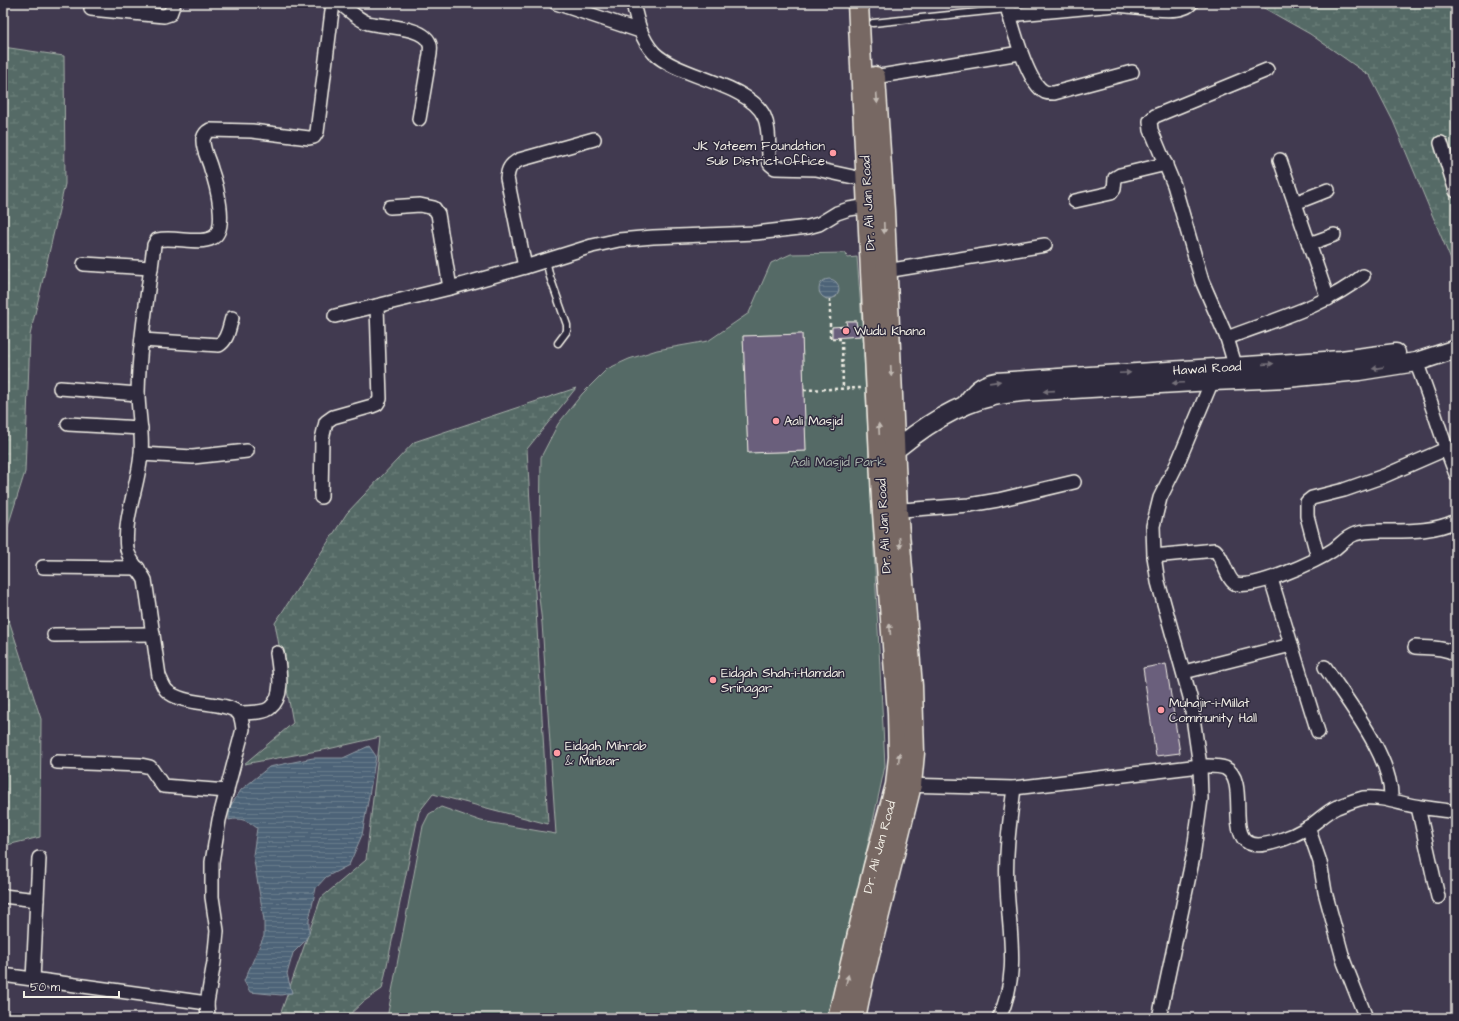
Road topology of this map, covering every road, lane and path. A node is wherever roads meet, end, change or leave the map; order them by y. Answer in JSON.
{"nodes":[{"id":1,"x":174,"y":3,"type":"edge"},
{"id":2,"x":333,"y":3,"type":"edge"},
{"id":3,"x":340,"y":3,"type":"edge"},
{"id":4,"x":556,"y":3,"type":"edge"},
{"id":5,"x":633,"y":3,"type":"edge"},
{"id":6,"x":858,"y":3,"type":"edge"},
{"id":7,"x":872,"y":3,"type":"edge"},
{"id":8,"x":1191,"y":3,"type":"edge"},
{"id":9,"x":1008,"y":9,"type":"edge"},
{"id":10,"x":91,"y":10,"type":"dead end"},
{"id":11,"x":873,"y":23,"type":"junction"},
{"id":12,"x":640,"y":31,"type":"junction"},
{"id":13,"x":1020,"y":53,"type":"junction"},
{"id":14,"x":1267,"y":70,"type":"dead end"},
{"id":15,"x":1132,"y":72,"type":"dead end"},
{"id":16,"x":868,"y":78,"type":"junction"},
{"id":17,"x":419,"y":119,"type":"dead end"},
{"id":18,"x":594,"y":139,"type":"dead end"},
{"id":19,"x":1441,"y":143,"type":"dead end"},
{"id":20,"x":1280,"y":160,"type":"dead end"},
{"id":21,"x":1166,"y":164,"type":"junction"},
{"id":22,"x":867,"y":180,"type":"junction"},
{"id":23,"x":1328,"y":190,"type":"dead end"},
{"id":24,"x":1456,"y":191,"type":"edge"},
{"id":25,"x":1075,"y":201,"type":"dead end"},
{"id":26,"x":1295,"y":203,"type":"junction"},
{"id":27,"x":869,"y":206,"type":"junction"},
{"id":28,"x":390,"y":207,"type":"dead end"},
{"id":29,"x":1334,"y":235,"type":"dead end"},
{"id":30,"x":1045,"y":244,"type":"dead end"},
{"id":31,"x":1309,"y":244,"type":"junction"},
{"id":32,"x":546,"y":260,"type":"junction"},
{"id":33,"x":84,"y":264,"type":"dead end"},
{"id":34,"x":525,"y":267,"type":"junction"},
{"id":35,"x":151,"y":268,"type":"junction"},
{"id":36,"x":886,"y":270,"type":"junction"},
{"id":37,"x":1363,"y":276,"type":"dead end"},
{"id":38,"x":450,"y":288,"type":"junction"},
{"id":39,"x":830,"y":299,"type":"dead end"},
{"id":40,"x":1328,"y":299,"type":"junction"},
{"id":41,"x":377,"y":306,"type":"junction"},
{"id":42,"x":335,"y":316,"type":"dead end"},
{"id":43,"x":232,"y":318,"type":"dead end"},
{"id":44,"x":1456,"y":336,"type":"edge"},
{"id":45,"x":1227,"y":338,"type":"junction"},
{"id":46,"x":142,"y":340,"type":"junction"},
{"id":47,"x":558,"y":344,"type":"dead end"},
{"id":48,"x":1456,"y":349,"type":"edge"},
{"id":49,"x":883,"y":350,"type":"junction"},
{"id":50,"x":1416,"y":362,"type":"junction"},
{"id":51,"x":1238,"y":374,"type":"junction"},
{"id":52,"x":1212,"y":381,"type":"junction"},
{"id":53,"x":60,"y":388,"type":"dead end"},
{"id":54,"x":877,"y":388,"type":"junction"},
{"id":55,"x":843,"y":389,"type":"junction"},
{"id":56,"x":804,"y":390,"type":"dead end"},
{"id":57,"x":138,"y":394,"type":"junction"},
{"id":58,"x":966,"y":405,"type":"junction"},
{"id":59,"x":68,"y":424,"type":"dead end"},
{"id":60,"x":141,"y":428,"type":"junction"},
{"id":61,"x":1446,"y":449,"type":"junction"},
{"id":62,"x":247,"y":451,"type":"dead end"},
{"id":63,"x":141,"y":454,"type":"junction"},
{"id":64,"x":888,"y":457,"type":"junction"},
{"id":65,"x":1456,"y":474,"type":"edge"},
{"id":66,"x":1074,"y":482,"type":"dead end"},
{"id":67,"x":321,"y":497,"type":"dead end"},
{"id":68,"x":890,"y":511,"type":"junction"},
{"id":69,"x":1456,"y":521,"type":"edge"},
{"id":70,"x":1154,"y":556,"type":"junction"},
{"id":71,"x":1318,"y":558,"type":"junction"},
{"id":72,"x":43,"y":567,"type":"dead end"},
{"id":73,"x":138,"y":568,"type":"junction"},
{"id":74,"x":1271,"y":579,"type":"junction"},
{"id":75,"x":153,"y":634,"type":"junction"},
{"id":76,"x":54,"y":635,"type":"dead end"},
{"id":77,"x":1291,"y":645,"type":"junction"},
{"id":78,"x":1415,"y":647,"type":"dead end"},
{"id":79,"x":277,"y":653,"type":"dead end"},
{"id":80,"x":1456,"y":654,"type":"edge"},
{"id":81,"x":1325,"y":666,"type":"dead end"},
{"id":82,"x":1184,"y":672,"type":"junction"},
{"id":83,"x":239,"y":713,"type":"junction"},
{"id":84,"x":1318,"y":732,"type":"dead end"},
{"id":85,"x":57,"y":762,"type":"dead end"},
{"id":86,"x":1200,"y":766,"type":"junction"},
{"id":87,"x":904,"y":785,"type":"junction"},
{"id":88,"x":1014,"y":788,"type":"junction"},
{"id":89,"x":226,"y":791,"type":"junction"},
{"id":90,"x":1390,"y":799,"type":"junction"},
{"id":91,"x":1418,"y":807,"type":"junction"},
{"id":92,"x":1456,"y":812,"type":"edge"},
{"id":93,"x":1308,"y":827,"type":"junction"},
{"id":94,"x":39,"y":858,"type":"dead end"},
{"id":95,"x":3,"y":896,"type":"edge"},
{"id":96,"x":1438,"y":897,"type":"dead end"},
{"id":97,"x":37,"y":900,"type":"junction"},
{"id":98,"x":3,"y":975,"type":"edge"},
{"id":99,"x":32,"y":979,"type":"junction"},
{"id":100,"x":207,"y":1003,"type":"junction"},
{"id":101,"x":208,"y":1018,"type":"edge"},
{"id":102,"x":838,"y":1018,"type":"edge"},
{"id":103,"x":855,"y":1018,"type":"edge"},
{"id":104,"x":999,"y":1018,"type":"edge"},
{"id":105,"x":1159,"y":1018,"type":"edge"},
{"id":106,"x":1366,"y":1018,"type":"edge"}],
"edges":[{"from":1,"to":10,"type":"street"},
{"from":2,"to":35,"type":"street"},
{"from":3,"to":17,"type":"street"},
{"from":4,"to":12,"type":"street"},
{"from":5,"to":12,"type":"street"},
{"from":6,"to":16,"type":"main road","name":"Dr. Ali Jan Road"},
{"from":7,"to":11,"type":"main road","name":"Dr. Ali Jan Road"},
{"from":8,"to":9,"type":"street"},
{"from":9,"to":11,"type":"lane"},
{"from":9,"to":13,"type":"street"},
{"from":11,"to":16,"type":"main road","name":"Dr. Ali Jan Road"},
{"from":12,"to":22,"type":"street"},
{"from":13,"to":15,"type":"street"},
{"from":13,"to":16,"type":"street"},
{"from":14,"to":21,"type":"street"},
{"from":16,"to":22,"type":"main road","name":"Dr. Ali Jan Road"},
{"from":16,"to":36,"type":"main road","name":"Dr. Ali Jan Road","one_way":true},
{"from":18,"to":34,"type":"street"},
{"from":19,"to":24,"type":"street"},
{"from":20,"to":26,"type":"street"},
{"from":21,"to":25,"type":"street"},
{"from":21,"to":45,"type":"street"},
{"from":22,"to":27,"type":"main road","name":"Dr. Ali Jan Road"},
{"from":23,"to":26,"type":"street"},
{"from":26,"to":31,"type":"street"},
{"from":27,"to":32,"type":"street"},
{"from":27,"to":49,"type":"main road","name":"Dr. Ali Jan Road"},
{"from":28,"to":38,"type":"street"},
{"from":29,"to":31,"type":"street"},
{"from":30,"to":36,"type":"street"},
{"from":31,"to":40,"type":"street"},
{"from":32,"to":34,"type":"street"},
{"from":32,"to":47,"type":"lane"},
{"from":33,"to":35,"type":"street"},
{"from":34,"to":38,"type":"street"},
{"from":35,"to":46,"type":"street"},
{"from":36,"to":49,"type":"main road","name":"Dr. Ali Jan Road"},
{"from":37,"to":40,"type":"street"},
{"from":38,"to":41,"type":"street"},
{"from":39,"to":55,"type":"path"},
{"from":40,"to":45,"type":"street"},
{"from":41,"to":42,"type":"street"},
{"from":41,"to":67,"type":"street"},
{"from":43,"to":46,"type":"street"},
{"from":51,"to":44,"type":"main road","name":"Hawal Road","one_way":true},
{"from":45,"to":51,"type":"street"},
{"from":46,"to":57,"type":"street"},
{"from":48,"to":50,"type":"main road","name":"Hawal Road"},
{"from":49,"to":54,"type":"main road","name":"Dr. Ali Jan Road"},
{"from":49,"to":64,"type":"main road","name":"Dr. Ali Jan Road","one_way":true},
{"from":50,"to":51,"type":"main road","name":"Hawal Road","one_way":true},
{"from":50,"to":61,"type":"street"},
{"from":51,"to":52,"type":"main road","name":"Hawal Road"},
{"from":58,"to":51,"type":"main road","name":"Hawal Road","one_way":true},
{"from":52,"to":58,"type":"main road","name":"Hawal Road","one_way":true},
{"from":52,"to":70,"type":"street"},
{"from":53,"to":57,"type":"street"},
{"from":54,"to":55,"type":"path"},
{"from":64,"to":54,"type":"main road","name":"Dr. Ali Jan Road","one_way":true},
{"from":55,"to":56,"type":"path"},
{"from":57,"to":60,"type":"street"},
{"from":58,"to":64,"type":"main road","name":"Hawal Road"},
{"from":59,"to":60,"type":"street"},
{"from":60,"to":63,"type":"street"},
{"from":61,"to":65,"type":"street"},
{"from":61,"to":71,"type":"street"},
{"from":62,"to":63,"type":"street"},
{"from":63,"to":73,"type":"street"},
{"from":64,"to":68,"type":"main road","name":"Dr. Ali Jan Road"},
{"from":66,"to":68,"type":"street"},
{"from":68,"to":87,"type":"main road","name":"Dr. Ali Jan Road"},
{"from":69,"to":71,"type":"street"},
{"from":70,"to":74,"type":"street"},
{"from":70,"to":82,"type":"street"},
{"from":71,"to":74,"type":"street"},
{"from":72,"to":73,"type":"street"},
{"from":73,"to":75,"type":"street"},
{"from":74,"to":77,"type":"street"},
{"from":75,"to":76,"type":"street"},
{"from":75,"to":83,"type":"street"},
{"from":77,"to":82,"type":"street"},
{"from":77,"to":84,"type":"street"},
{"from":78,"to":80,"type":"street"},
{"from":79,"to":83,"type":"street"},
{"from":81,"to":90,"type":"street"},
{"from":82,"to":86,"type":"street"},
{"from":83,"to":89,"type":"street"},
{"from":85,"to":89,"type":"street"},
{"from":86,"to":88,"type":"street"},
{"from":86,"to":93,"type":"street"},
{"from":86,"to":105,"type":"street"},
{"from":87,"to":88,"type":"street"},
{"from":102,"to":87,"type":"main road","name":"Dr. Ali Jan Road","one_way":true},
{"from":87,"to":103,"type":"main road","name":"Dr. Ali Jan Road"},
{"from":88,"to":104,"type":"street"},
{"from":89,"to":100,"type":"street"},
{"from":90,"to":91,"type":"street"},
{"from":90,"to":93,"type":"street"},
{"from":91,"to":92,"type":"street"},
{"from":91,"to":96,"type":"street"},
{"from":93,"to":106,"type":"street"},
{"from":94,"to":97,"type":"street"},
{"from":95,"to":97,"type":"street"},
{"from":97,"to":99,"type":"street"},
{"from":98,"to":99,"type":"street"},
{"from":99,"to":100,"type":"street"},
{"from":100,"to":101,"type":"street"}]}
